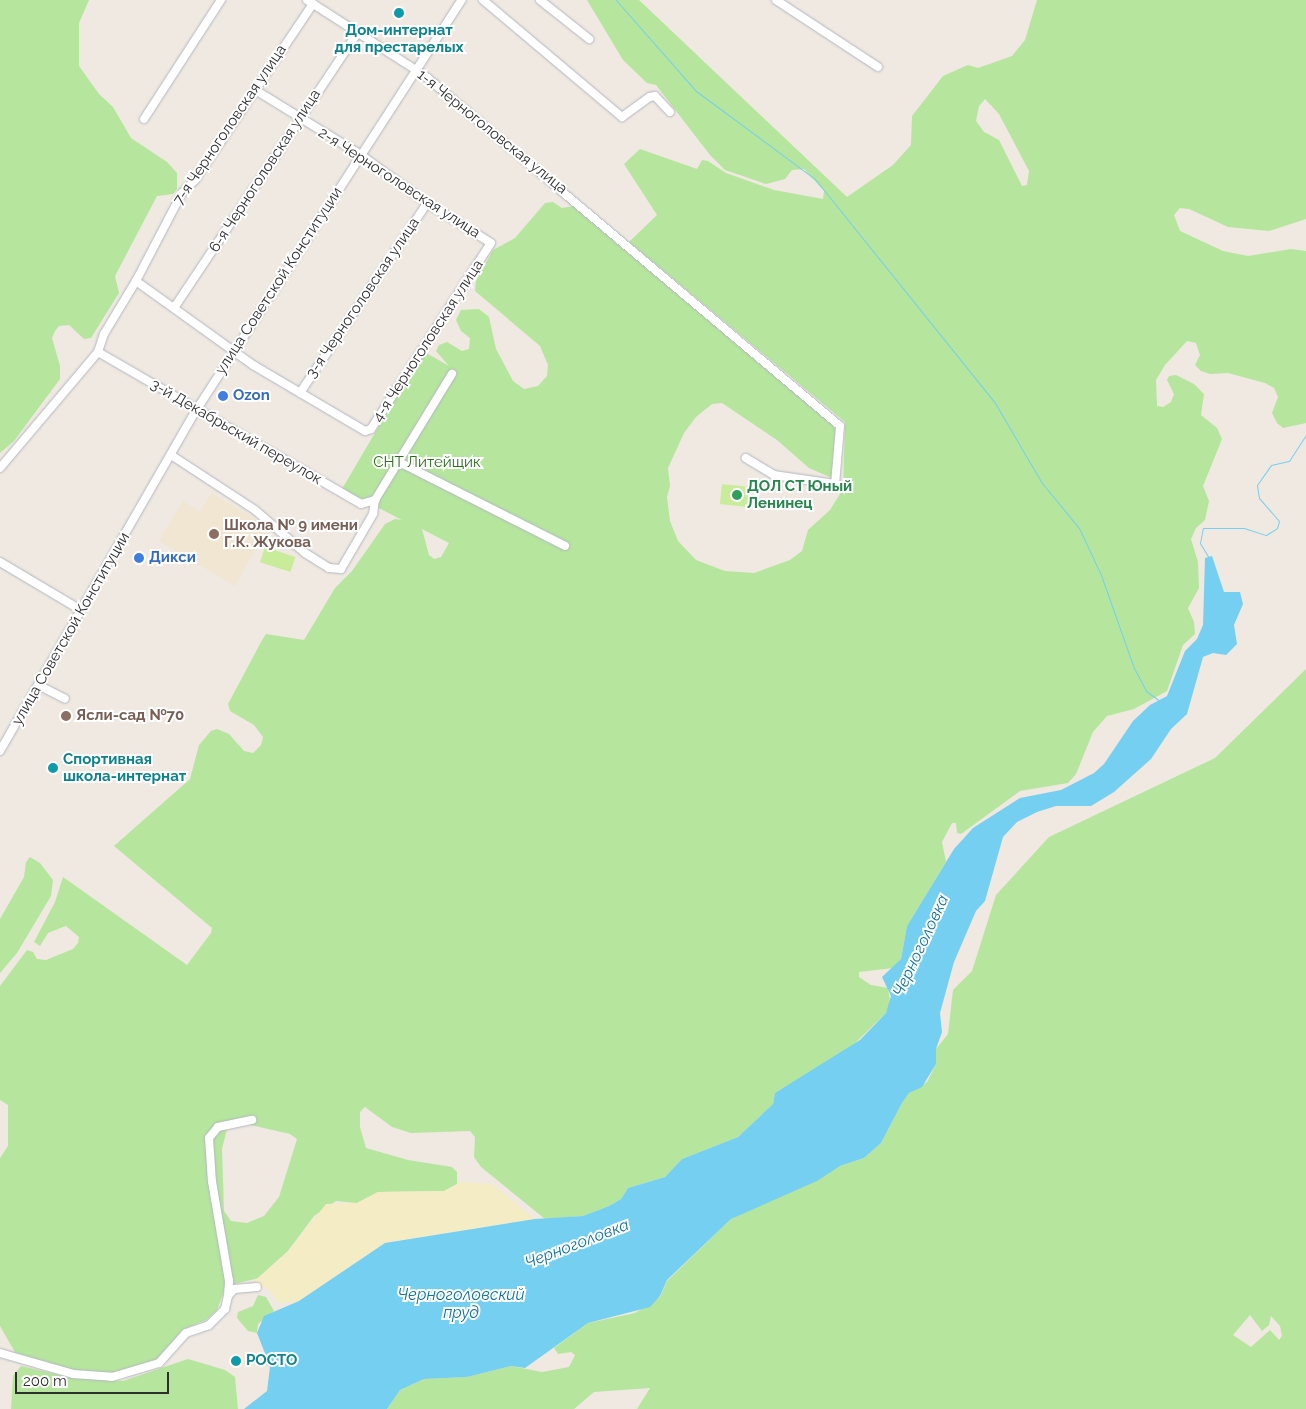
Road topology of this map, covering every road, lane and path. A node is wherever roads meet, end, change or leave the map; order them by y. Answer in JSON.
{"nodes":[{"id":1,"x":222,"y":0,"type":"edge"},
{"id":2,"x":462,"y":0,"type":"edge"},
{"id":3,"x":483,"y":0,"type":"edge"},
{"id":4,"x":540,"y":0,"type":"edge"},
{"id":5,"x":776,"y":0,"type":"edge"},
{"id":6,"x":310,"y":2,"type":"edge"},
{"id":7,"x":357,"y":34,"type":"junction"},
{"id":8,"x":588,"y":39,"type":"dead end"},
{"id":9,"x":878,"y":67,"type":"dead end"},
{"id":10,"x":416,"y":70,"type":"junction"},
{"id":11,"x":257,"y":91,"type":"junction"},
{"id":12,"x":670,"y":112,"type":"dead end"},
{"id":13,"x":300,"y":118,"type":"junction"},
{"id":14,"x":144,"y":119,"type":"dead end"},
{"id":15,"x":361,"y":155,"type":"junction"},
{"id":16,"x":427,"y":203,"type":"junction"},
{"id":17,"x":491,"y":243,"type":"joint"},
{"id":18,"x":136,"y":281,"type":"junction"},
{"id":19,"x":174,"y":308,"type":"junction"},
{"id":20,"x":234,"y":351,"type":"junction"},
{"id":21,"x":98,"y":352,"type":"junction"},
{"id":22,"x":452,"y":374,"type":"dead end"},
{"id":23,"x":300,"y":393,"type":"junction"},
{"id":24,"x":197,"y":409,"type":"junction"},
{"id":25,"x":171,"y":455,"type":"junction"},
{"id":26,"x":746,"y":458,"type":"dead end"},
{"id":27,"x":399,"y":462,"type":"junction"},
{"id":28,"x":0,"y":468,"type":"edge"},
{"id":29,"x":375,"y":500,"type":"junction"},
{"id":30,"x":565,"y":546,"type":"dead end"},
{"id":31,"x":0,"y":562,"type":"edge"},
{"id":32,"x":82,"y":610,"type":"junction"},
{"id":33,"x":38,"y":684,"type":"junction"},
{"id":34,"x":65,"y":699,"type":"dead end"},
{"id":35,"x":0,"y":751,"type":"edge"},
{"id":36,"x":252,"y":1120,"type":"dead end"},
{"id":37,"x":257,"y":1287,"type":"dead end"},
{"id":38,"x":228,"y":1296,"type":"junction"},
{"id":39,"x":0,"y":1353,"type":"edge"}],
"edges":[{"from":1,"to":14,"type":"street"},
{"from":2,"to":10,"type":"street","name":"улица Советской Конституции"},
{"from":3,"to":12,"type":"street"},
{"from":4,"to":8,"type":"street"},
{"from":5,"to":9,"type":"street"},
{"from":6,"to":7,"type":"street","name":"1-я Черноголовская улица"},
{"from":6,"to":11,"type":"street","name":"7-я Черноголовская улица"},
{"from":7,"to":10,"type":"street","name":"1-я Черноголовская улица"},
{"from":7,"to":13,"type":"street","name":"6-я Черноголовская улица"},
{"from":10,"to":15,"type":"street","name":"улица Советской Конституции"},
{"from":10,"to":26,"type":"street","name":"1-я Черноголовская улица"},
{"from":11,"to":13,"type":"street","name":"2-я Черноголовская улица"},
{"from":11,"to":18,"type":"street","name":"7-я Черноголовская улица"},
{"from":13,"to":15,"type":"street","name":"2-я Черноголовская улица"},
{"from":13,"to":19,"type":"street","name":"6-я Черноголовская улица"},
{"from":15,"to":16,"type":"street","name":"2-я Черноголовская улица"},
{"from":15,"to":20,"type":"street","name":"улица Советской Конституции"},
{"from":16,"to":17,"type":"street","name":"2-я Черноголовская улица"},
{"from":16,"to":23,"type":"street","name":"3-я Черноголовская улица"},
{"from":17,"to":23,"type":"street","name":"4-я Черноголовская улица"},
{"from":18,"to":19,"type":"street"},
{"from":18,"to":21,"type":"street","name":"7-я Черноголовская улица"},
{"from":19,"to":20,"type":"street"},
{"from":20,"to":23,"type":"street"},
{"from":20,"to":24,"type":"street","name":"улица Советской Конституции"},
{"from":21,"to":24,"type":"street","name":"3-й Декабрьский переулок"},
{"from":21,"to":28,"type":"street","name":"7-я Черноголовская улица"},
{"from":22,"to":27,"type":"street"},
{"from":24,"to":25,"type":"street","name":"улица Советской Конституции"},
{"from":24,"to":29,"type":"street","name":"3-й Декабрьский переулок"},
{"from":25,"to":29,"type":"street"},
{"from":25,"to":32,"type":"street","name":"улица Советской Конституции"},
{"from":27,"to":29,"type":"street"},
{"from":27,"to":30,"type":"street"},
{"from":31,"to":32,"type":"street"},
{"from":32,"to":33,"type":"street","name":"улица Советской Конституции"},
{"from":33,"to":34,"type":"street"},
{"from":33,"to":35,"type":"street","name":"улица Советской Конституции"},
{"from":36,"to":38,"type":"street"},
{"from":37,"to":38,"type":"street"},
{"from":38,"to":39,"type":"street"}]}
